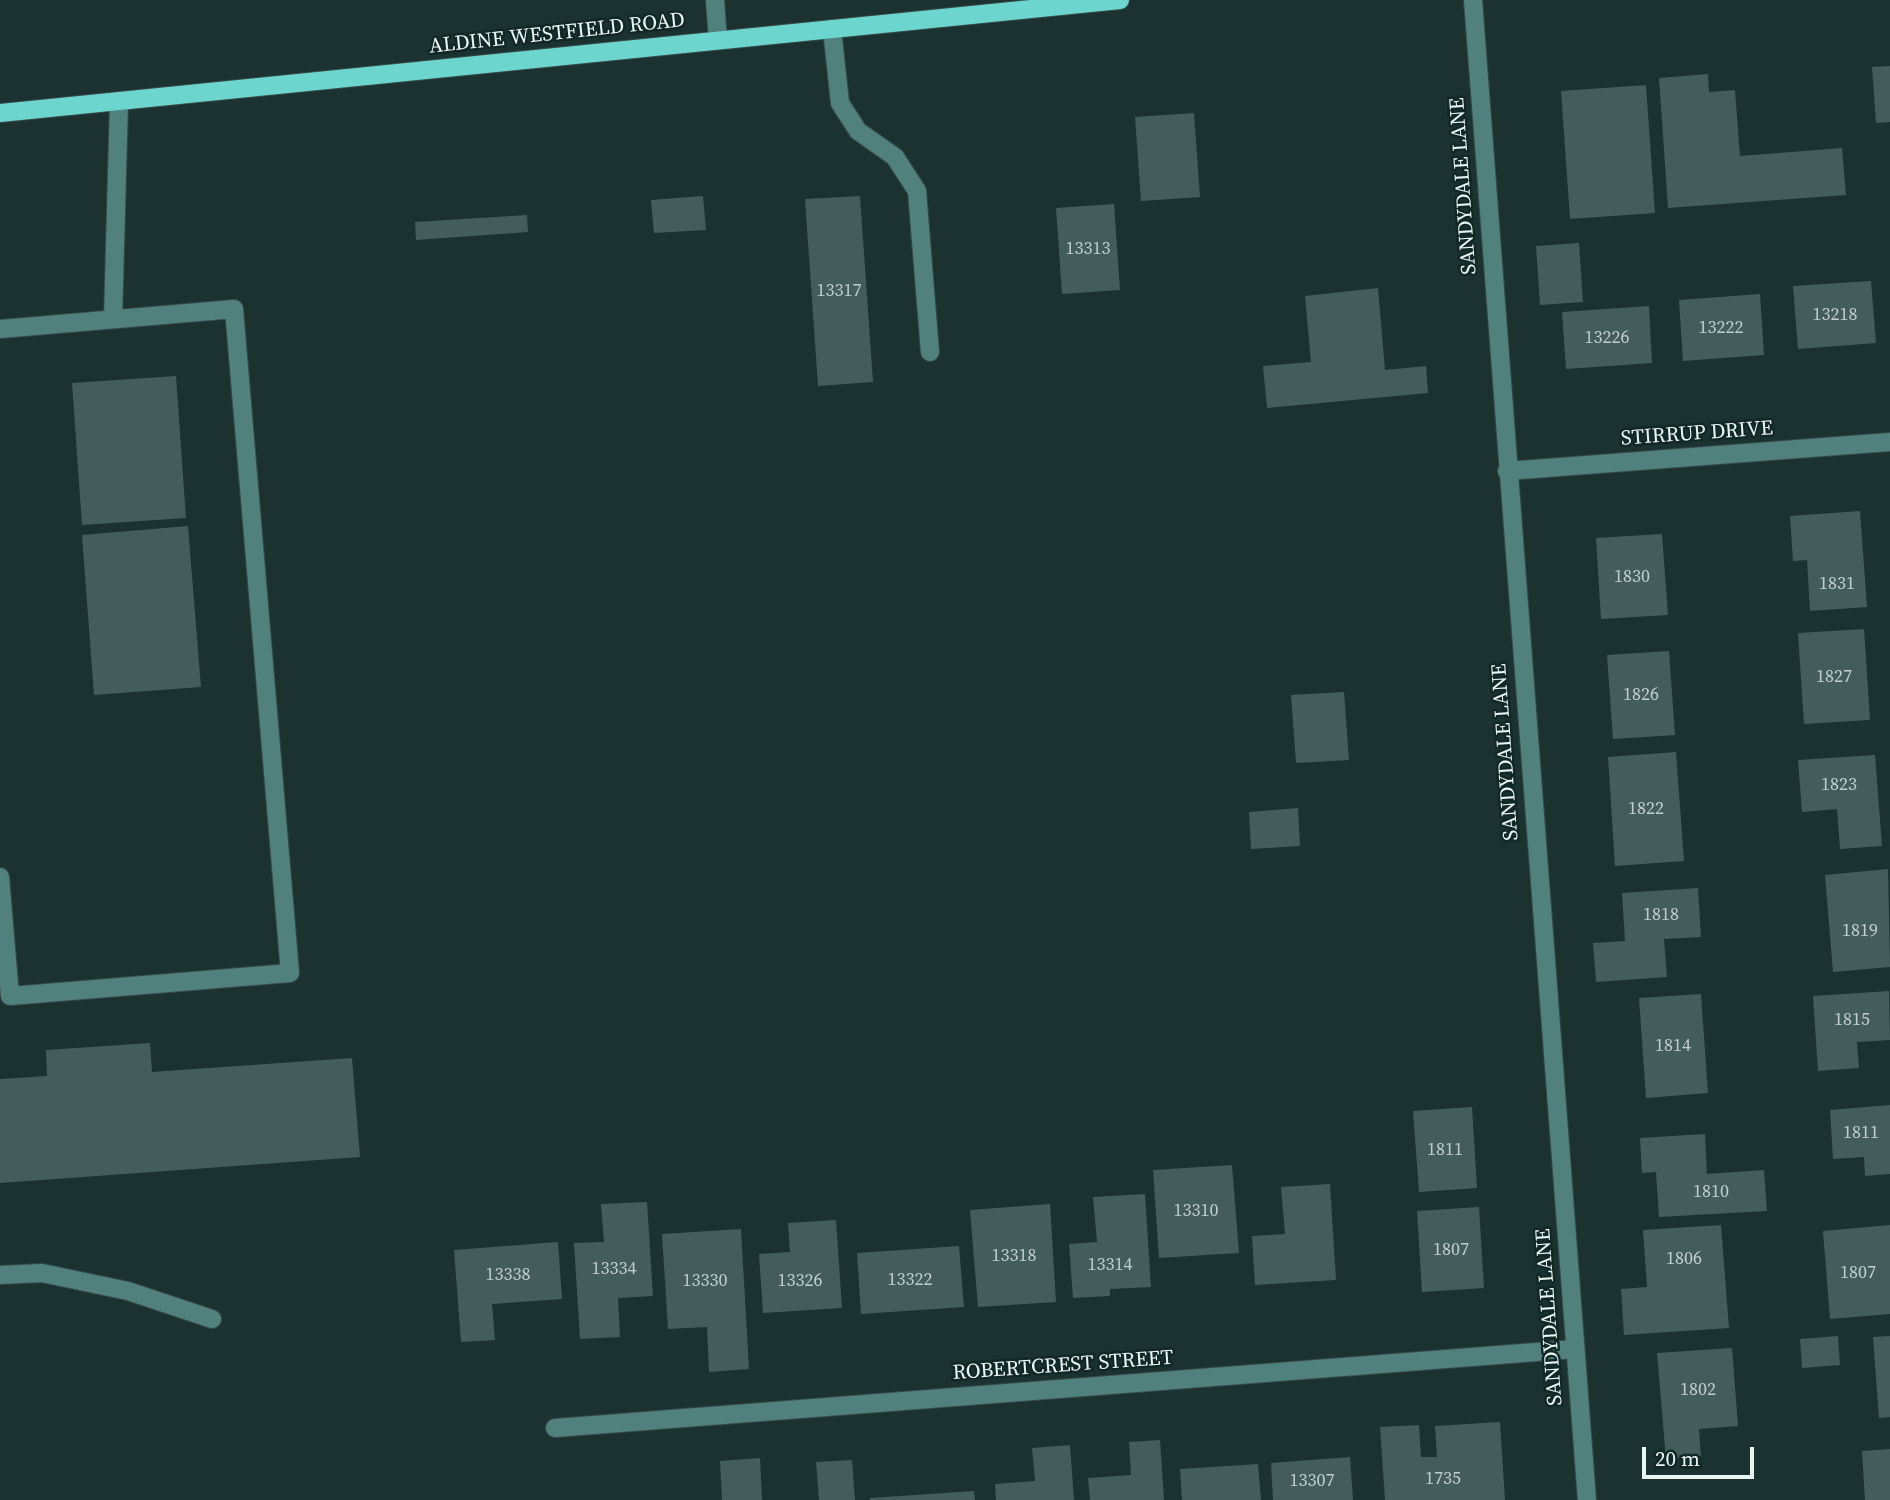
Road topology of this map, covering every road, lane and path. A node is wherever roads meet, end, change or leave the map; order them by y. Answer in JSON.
{"nodes":[{"id":1,"x":715,"y":0,"type":"edge"},
{"id":2,"x":1120,"y":0,"type":"edge"},
{"id":3,"x":1473,"y":0,"type":"edge"},
{"id":4,"x":832,"y":29,"type":"junction"},
{"id":5,"x":718,"y":40,"type":"junction"},
{"id":6,"x":119,"y":101,"type":"junction"},
{"id":7,"x":0,"y":113,"type":"edge"},
{"id":8,"x":113,"y":319,"type":"junction"},
{"id":9,"x":0,"y":329,"type":"edge"},
{"id":10,"x":930,"y":352,"type":"dead end"},
{"id":11,"x":1890,"y":442,"type":"edge"},
{"id":12,"x":1507,"y":471,"type":"junction"},
{"id":13,"x":0,"y":877,"type":"edge"},
{"id":14,"x":0,"y":1275,"type":"edge"},
{"id":15,"x":212,"y":1319,"type":"dead end"},
{"id":16,"x":1575,"y":1349,"type":"junction"},
{"id":17,"x":555,"y":1428,"type":"dead end"},
{"id":18,"x":1587,"y":1500,"type":"edge"}],
"edges":[{"from":1,"to":5,"type":"street"},
{"from":2,"to":4,"type":"main road","name":"ALDINE WESTFIELD ROAD"},
{"from":3,"to":12,"type":"street","name":"SANDYDALE LANE"},
{"from":4,"to":5,"type":"main road","name":"ALDINE WESTFIELD ROAD"},
{"from":4,"to":10,"type":"street"},
{"from":5,"to":6,"type":"main road","name":"ALDINE WESTFIELD ROAD"},
{"from":6,"to":7,"type":"main road","name":"ALDINE WESTFIELD ROAD"},
{"from":6,"to":8,"type":"street"},
{"from":8,"to":9,"type":"street"},
{"from":8,"to":13,"type":"street"},
{"from":11,"to":12,"type":"street","name":"STIRRUP DRIVE"},
{"from":12,"to":16,"type":"street","name":"SANDYDALE LANE"},
{"from":14,"to":15,"type":"street"},
{"from":16,"to":17,"type":"street","name":"ROBERTCREST STREET"},
{"from":16,"to":18,"type":"street","name":"SANDYDALE LANE"}]}
